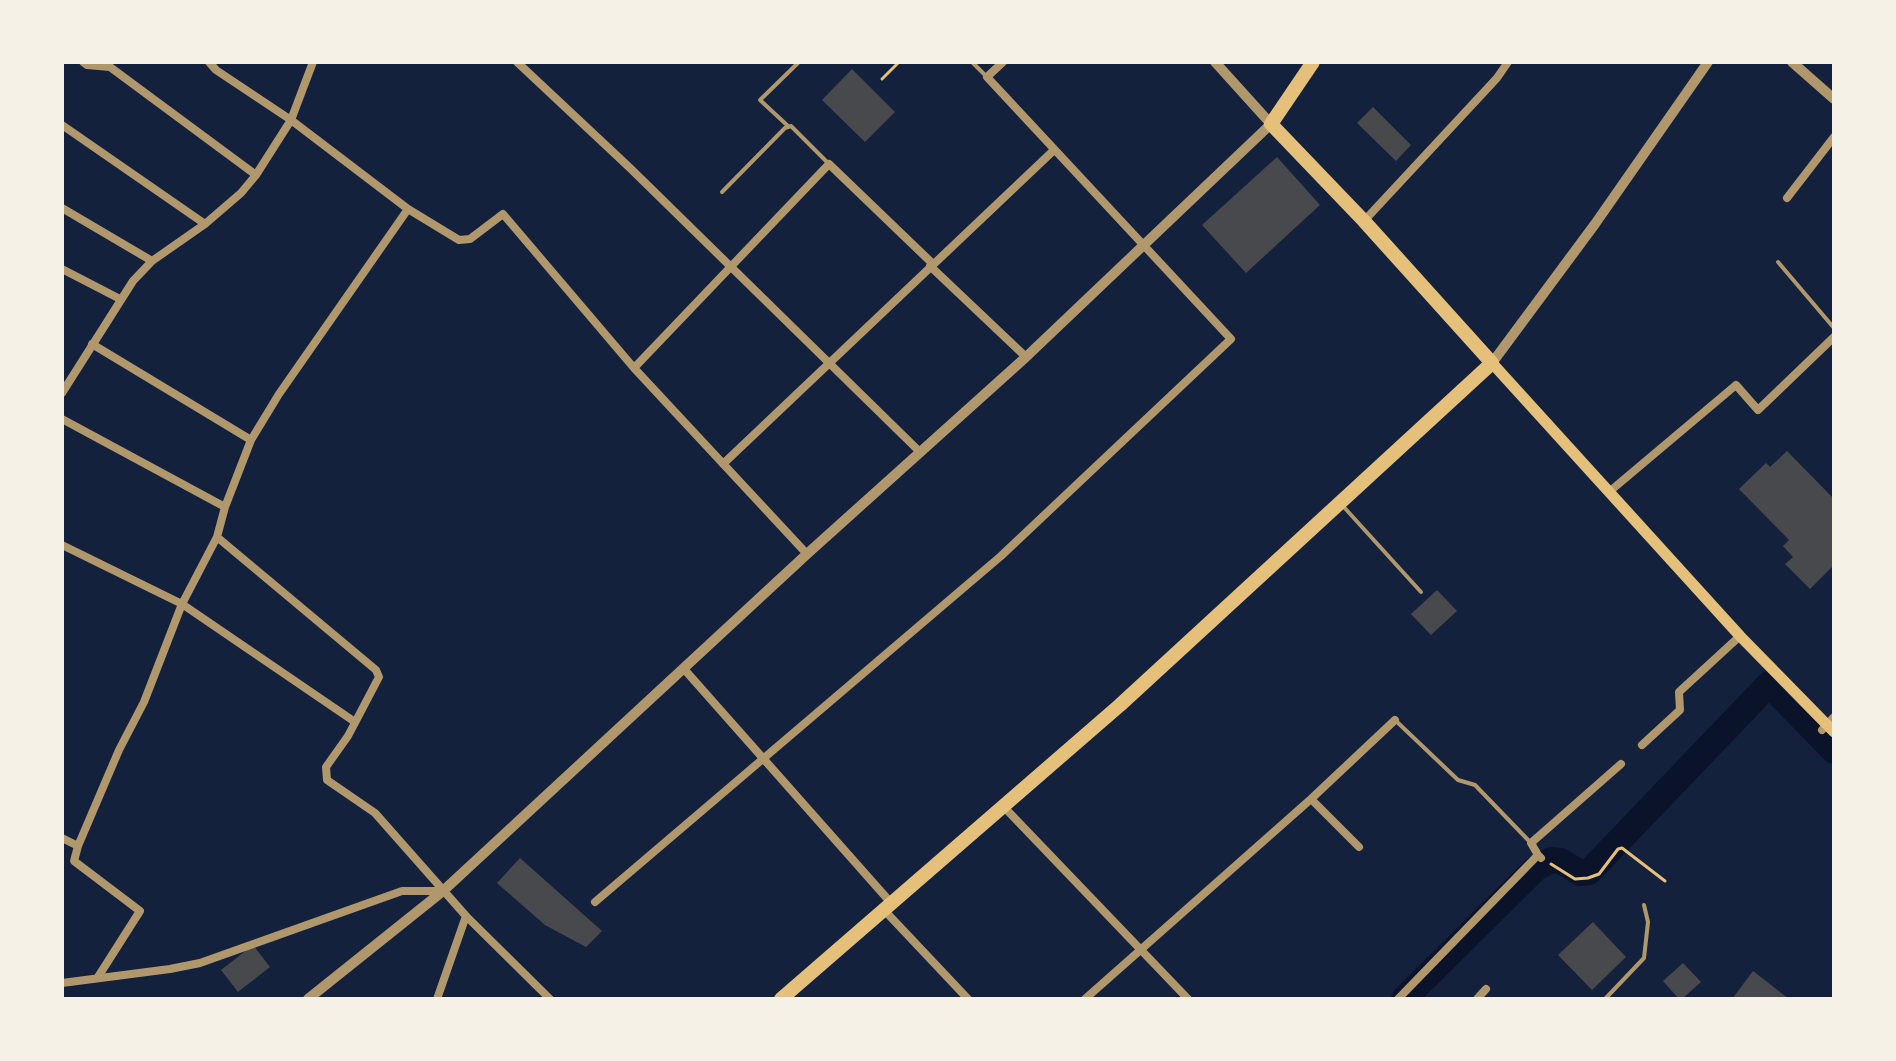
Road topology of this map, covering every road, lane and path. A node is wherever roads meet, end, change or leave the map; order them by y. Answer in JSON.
{"nodes":[{"id":1,"x":83,"y":62,"type":"edge"},
{"id":2,"x":209,"y":62,"type":"edge"},
{"id":3,"x":313,"y":62,"type":"edge"},
{"id":4,"x":517,"y":62,"type":"edge"},
{"id":5,"x":799,"y":62,"type":"edge"},
{"id":6,"x":899,"y":62,"type":"edge"},
{"id":7,"x":972,"y":62,"type":"edge"},
{"id":8,"x":1003,"y":62,"type":"edge"},
{"id":9,"x":1215,"y":62,"type":"edge"},
{"id":10,"x":1313,"y":62,"type":"edge"},
{"id":11,"x":1508,"y":62,"type":"edge"},
{"id":12,"x":1708,"y":62,"type":"edge"},
{"id":13,"x":1792,"y":62,"type":"edge"},
{"id":14,"x":987,"y":77,"type":"junction"},
{"id":15,"x":882,"y":79,"type":"dead end"},
{"id":16,"x":1834,"y":99,"type":"edge"},
{"id":17,"x":291,"y":120,"type":"junction"},
{"id":18,"x":1271,"y":124,"type":"junction"},
{"id":19,"x":62,"y":125,"type":"edge"},
{"id":20,"x":788,"y":126,"type":"junction"},
{"id":21,"x":1834,"y":137,"type":"edge"},
{"id":22,"x":1053,"y":151,"type":"junction"},
{"id":23,"x":829,"y":164,"type":"junction"},
{"id":24,"x":256,"y":175,"type":"junction"},
{"id":25,"x":722,"y":192,"type":"dead end"},
{"id":26,"x":1787,"y":198,"type":"dead end"},
{"id":27,"x":62,"y":208,"type":"edge"},
{"id":28,"x":408,"y":209,"type":"junction"},
{"id":29,"x":1364,"y":221,"type":"junction"},
{"id":30,"x":205,"y":224,"type":"junction"},
{"id":31,"x":1144,"y":246,"type":"junction"},
{"id":32,"x":152,"y":261,"type":"junction"},
{"id":33,"x":1778,"y":262,"type":"dead end"},
{"id":34,"x":932,"y":265,"type":"junction"},
{"id":35,"x":730,"y":266,"type":"junction"},
{"id":36,"x":62,"y":269,"type":"edge"},
{"id":37,"x":120,"y":299,"type":"junction"},
{"id":38,"x":1834,"y":328,"type":"edge"},
{"id":39,"x":1834,"y":337,"type":"edge"},
{"id":40,"x":92,"y":344,"type":"junction"},
{"id":41,"x":1026,"y":357,"type":"junction"},
{"id":42,"x":829,"y":363,"type":"junction"},
{"id":43,"x":1492,"y":363,"type":"junction"},
{"id":44,"x":62,"y":368,"type":"edge"},
{"id":45,"x":634,"y":368,"type":"junction"},
{"id":46,"x":74,"y":373,"type":"junction"},
{"id":47,"x":62,"y":393,"type":"edge"},
{"id":48,"x":62,"y":419,"type":"edge"},
{"id":49,"x":251,"y":440,"type":"junction"},
{"id":50,"x":920,"y":452,"type":"junction"},
{"id":51,"x":723,"y":464,"type":"junction"},
{"id":52,"x":1609,"y":492,"type":"junction"},
{"id":53,"x":1340,"y":503,"type":"junction"},
{"id":54,"x":225,"y":507,"type":"junction"},
{"id":55,"x":217,"y":537,"type":"junction"},
{"id":56,"x":62,"y":545,"type":"edge"},
{"id":57,"x":807,"y":554,"type":"junction"},
{"id":58,"x":1421,"y":592,"type":"dead end"},
{"id":59,"x":182,"y":604,"type":"junction"},
{"id":60,"x":1740,"y":636,"type":"junction"},
{"id":61,"x":684,"y":669,"type":"junction"},
{"id":62,"x":1395,"y":720,"type":"joint"},
{"id":63,"x":355,"y":722,"type":"junction"},
{"id":64,"x":1829,"y":726,"type":"edge"},
{"id":65,"x":1642,"y":745,"type":"dead end"},
{"id":66,"x":764,"y":758,"type":"junction"},
{"id":67,"x":1621,"y":764,"type":"dead end"},
{"id":68,"x":1311,"y":799,"type":"junction"},
{"id":69,"x":1003,"y":806,"type":"junction"},
{"id":70,"x":62,"y":838,"type":"edge"},
{"id":71,"x":1531,"y":843,"type":"junction"},
{"id":72,"x":78,"y":846,"type":"junction"},
{"id":73,"x":1359,"y":847,"type":"dead end"},
{"id":74,"x":1554,"y":866,"type":"dead end"},
{"id":75,"x":1665,"y":881,"type":"dead end"},
{"id":76,"x":443,"y":891,"type":"junction"},
{"id":77,"x":595,"y":902,"type":"dead end"},
{"id":78,"x":1644,"y":905,"type":"dead end"},
{"id":79,"x":889,"y":908,"type":"junction"},
{"id":80,"x":466,"y":916,"type":"junction"},
{"id":81,"x":1141,"y":951,"type":"junction"},
{"id":82,"x":98,"y":977,"type":"junction"},
{"id":83,"x":62,"y":983,"type":"edge"},
{"id":84,"x":1486,"y":989,"type":"dead end"},
{"id":85,"x":308,"y":999,"type":"edge"},
{"id":86,"x":437,"y":999,"type":"edge"},
{"id":87,"x":550,"y":999,"type":"edge"},
{"id":88,"x":781,"y":999,"type":"edge"},
{"id":89,"x":968,"y":999,"type":"edge"},
{"id":90,"x":1085,"y":999,"type":"edge"},
{"id":91,"x":1188,"y":999,"type":"edge"},
{"id":92,"x":1398,"y":999,"type":"edge"},
{"id":93,"x":1477,"y":999,"type":"edge"},
{"id":94,"x":1605,"y":999,"type":"edge"}],
"edges":[{"from":1,"to":24,"type":"street"},
{"from":2,"to":17,"type":"street"},
{"from":3,"to":17,"type":"street"},
{"from":4,"to":35,"type":"street"},
{"from":5,"to":20,"type":"lane"},
{"from":6,"to":15,"type":"path"},
{"from":7,"to":14,"type":"lane"},
{"from":8,"to":14,"type":"street"},
{"from":9,"to":18,"type":"street"},
{"from":10,"to":18,"type":"highway"},
{"from":11,"to":29,"type":"street"},
{"from":12,"to":43,"type":"street"},
{"from":13,"to":16,"type":"street"},
{"from":14,"to":22,"type":"street"},
{"from":17,"to":24,"type":"street"},
{"from":17,"to":28,"type":"street"},
{"from":18,"to":29,"type":"highway"},
{"from":18,"to":31,"type":"street"},
{"from":19,"to":30,"type":"street"},
{"from":20,"to":23,"type":"lane"},
{"from":20,"to":25,"type":"lane"},
{"from":21,"to":26,"type":"street"},
{"from":22,"to":31,"type":"street"},
{"from":22,"to":34,"type":"street"},
{"from":23,"to":34,"type":"street"},
{"from":23,"to":35,"type":"street"},
{"from":24,"to":30,"type":"street"},
{"from":27,"to":32,"type":"street"},
{"from":28,"to":45,"type":"street"},
{"from":28,"to":49,"type":"street"},
{"from":29,"to":43,"type":"highway"},
{"from":30,"to":32,"type":"street"},
{"from":31,"to":41,"type":"street"},
{"from":31,"to":66,"type":"street"},
{"from":32,"to":37,"type":"street"},
{"from":33,"to":38,"type":"lane"},
{"from":34,"to":41,"type":"street"},
{"from":34,"to":42,"type":"street"},
{"from":35,"to":42,"type":"street"},
{"from":35,"to":45,"type":"street"},
{"from":36,"to":37,"type":"street"},
{"from":37,"to":40,"type":"street"},
{"from":39,"to":52,"type":"street"},
{"from":40,"to":46,"type":"street"},
{"from":40,"to":49,"type":"street"},
{"from":41,"to":50,"type":"street"},
{"from":42,"to":50,"type":"street"},
{"from":42,"to":51,"type":"street"},
{"from":43,"to":52,"type":"main road"},
{"from":43,"to":53,"type":"highway"},
{"from":44,"to":46,"type":"street"},
{"from":45,"to":51,"type":"street"},
{"from":46,"to":47,"type":"street"},
{"from":48,"to":54,"type":"street"},
{"from":49,"to":54,"type":"street"},
{"from":50,"to":57,"type":"street"},
{"from":51,"to":57,"type":"street"},
{"from":52,"to":60,"type":"main road"},
{"from":53,"to":58,"type":"lane"},
{"from":53,"to":69,"type":"highway"},
{"from":54,"to":55,"type":"street"},
{"from":55,"to":59,"type":"street"},
{"from":55,"to":63,"type":"street"},
{"from":56,"to":59,"type":"street"},
{"from":57,"to":61,"type":"street"},
{"from":59,"to":63,"type":"street"},
{"from":59,"to":72,"type":"street"},
{"from":60,"to":64,"type":"main road"},
{"from":60,"to":65,"type":"street"},
{"from":61,"to":66,"type":"street"},
{"from":61,"to":76,"type":"street"},
{"from":62,"to":68,"type":"street"},
{"from":62,"to":71,"type":"lane"},
{"from":63,"to":76,"type":"street"},
{"from":66,"to":77,"type":"street"},
{"from":66,"to":79,"type":"street"},
{"from":67,"to":71,"type":"street"},
{"from":68,"to":73,"type":"street"},
{"from":68,"to":81,"type":"street"},
{"from":69,"to":79,"type":"highway"},
{"from":69,"to":81,"type":"street"},
{"from":70,"to":72,"type":"street"},
{"from":71,"to":92,"type":"street"},
{"from":72,"to":82,"type":"street"},
{"from":74,"to":75,"type":"path"},
{"from":76,"to":80,"type":"street"},
{"from":76,"to":82,"type":"street"},
{"from":76,"to":85,"type":"street"},
{"from":78,"to":94,"type":"lane"},
{"from":79,"to":88,"type":"highway"},
{"from":79,"to":89,"type":"street"},
{"from":80,"to":86,"type":"street"},
{"from":80,"to":87,"type":"street"},
{"from":81,"to":90,"type":"street"},
{"from":81,"to":91,"type":"street"},
{"from":82,"to":83,"type":"street"},
{"from":84,"to":93,"type":"street"}]}
